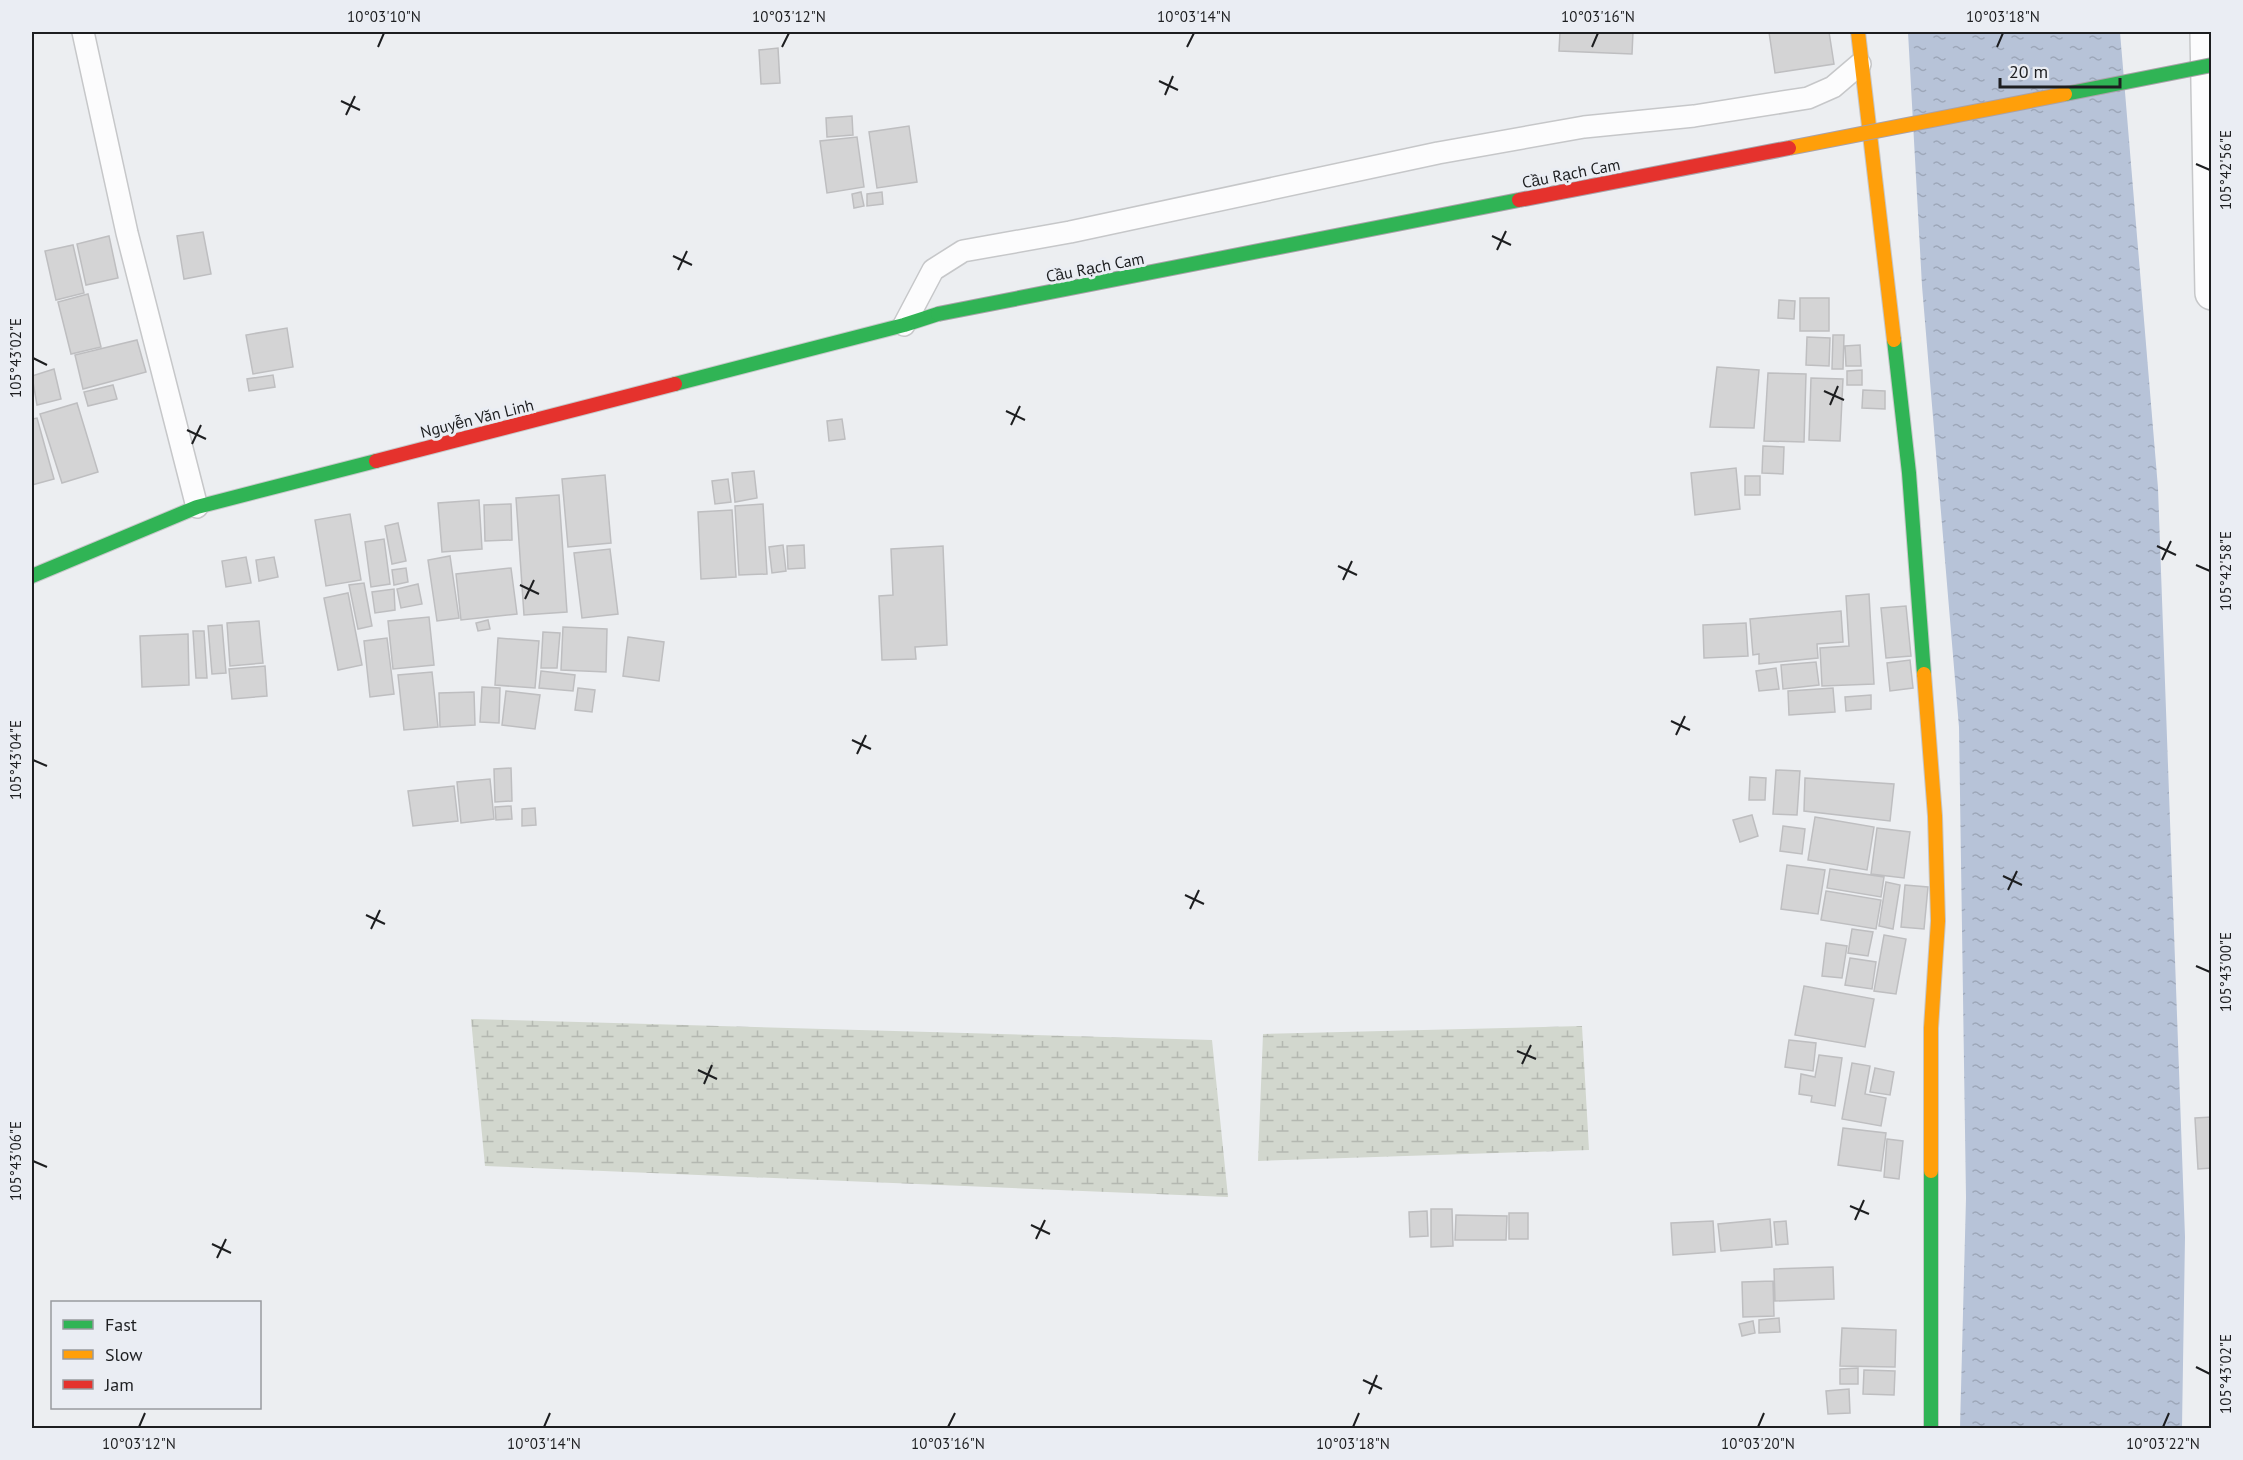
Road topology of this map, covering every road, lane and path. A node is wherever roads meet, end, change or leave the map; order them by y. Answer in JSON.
{"nodes":[{"id":1,"x":83,"y":32,"type":"edge"},
{"id":2,"x":1858,"y":32,"type":"edge"},
{"id":3,"x":2207,"y":32,"type":"edge"},
{"id":4,"x":1860,"y":64,"type":"junction"},
{"id":5,"x":2211,"y":65,"type":"edge"},
{"id":6,"x":2211,"y":293,"type":"edge"},
{"id":7,"x":938,"y":314,"type":"joint"},
{"id":8,"x":904,"y":326,"type":"junction"},
{"id":9,"x":197,"y":507,"type":"junction"},
{"id":10,"x":32,"y":576,"type":"edge"},
{"id":11,"x":1931,"y":1428,"type":"edge"}],
"edges":[{"from":1,"to":9,"type":"lane"},
{"from":2,"to":4,"type":"main road"},
{"from":3,"to":6,"type":"street"},
{"from":4,"to":8,"type":"lane"},
{"from":4,"to":11,"type":"main road"},
{"from":5,"to":7,"type":"main road","name":"Cầu Rạch Cam","bridge":true},
{"from":7,"to":8,"type":"main road","name":"Nguyễn Văn Linh"},
{"from":8,"to":9,"type":"main road","name":"Nguyễn Văn Linh"},
{"from":9,"to":10,"type":"main road","name":"Nguyễn Văn Linh"}]}
